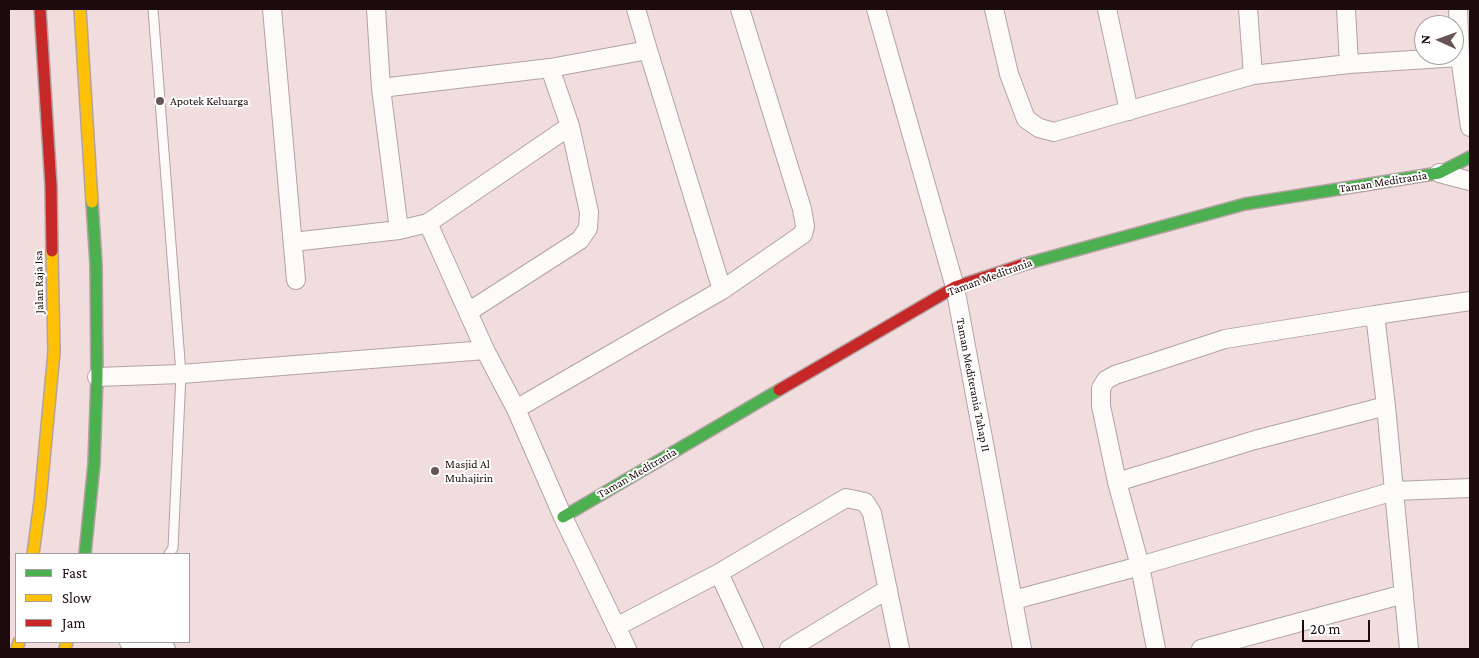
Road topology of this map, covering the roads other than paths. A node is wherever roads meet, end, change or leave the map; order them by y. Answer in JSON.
{"nodes":[{"id":1,"x":40,"y":9,"type":"edge"},
{"id":2,"x":80,"y":9,"type":"edge"},
{"id":3,"x":153,"y":9,"type":"edge"},
{"id":4,"x":272,"y":9,"type":"edge"},
{"id":5,"x":376,"y":9,"type":"edge"},
{"id":6,"x":636,"y":9,"type":"edge"},
{"id":7,"x":740,"y":9,"type":"edge"},
{"id":8,"x":876,"y":9,"type":"edge"},
{"id":9,"x":994,"y":9,"type":"edge"},
{"id":10,"x":1107,"y":9,"type":"edge"},
{"id":11,"x":1248,"y":9,"type":"edge"},
{"id":12,"x":1346,"y":9,"type":"edge"},
{"id":13,"x":648,"y":50,"type":"junction"},
{"id":14,"x":1414,"y":60,"type":"edge"},
{"id":15,"x":1349,"y":64,"type":"junction"},
{"id":16,"x":1461,"y":65,"type":"edge"},
{"id":17,"x":550,"y":68,"type":"junction"},
{"id":18,"x":1253,"y":76,"type":"junction"},
{"id":19,"x":381,"y":88,"type":"junction"},
{"id":20,"x":1129,"y":111,"type":"junction"},
{"id":21,"x":570,"y":126,"type":"junction"},
{"id":22,"x":1470,"y":127,"type":"edge"},
{"id":23,"x":1470,"y":157,"type":"edge"},
{"id":24,"x":1438,"y":173,"type":"junction"},
{"id":25,"x":1470,"y":181,"type":"edge"},
{"id":26,"x":428,"y":223,"type":"junction"},
{"id":27,"x":399,"y":230,"type":"junction"},
{"id":28,"x":293,"y":242,"type":"junction"},
{"id":29,"x":296,"y":280,"type":"dead end"},
{"id":30,"x":955,"y":287,"type":"junction"},
{"id":31,"x":722,"y":290,"type":"junction"},
{"id":32,"x":1470,"y":302,"type":"edge"},
{"id":33,"x":468,"y":312,"type":"junction"},
{"id":34,"x":1375,"y":315,"type":"junction"},
{"id":35,"x":485,"y":350,"type":"junction"},
{"id":36,"x":181,"y":374,"type":"junction"},
{"id":37,"x":97,"y":377,"type":"junction"},
{"id":38,"x":1386,"y":406,"type":"junction"},
{"id":39,"x":516,"y":409,"type":"junction"},
{"id":40,"x":1117,"y":482,"type":"junction"},
{"id":41,"x":1470,"y":488,"type":"edge"},
{"id":42,"x":1394,"y":491,"type":"junction"},
{"id":43,"x":563,"y":517,"type":"junction"},
{"id":44,"x":33,"y":553,"type":"edge"},
{"id":45,"x":85,"y":553,"type":"edge"},
{"id":46,"x":170,"y":553,"type":"edge"},
{"id":47,"x":1140,"y":566,"type":"junction"},
{"id":48,"x":719,"y":573,"type":"junction"},
{"id":49,"x":888,"y":589,"type":"junction"},
{"id":50,"x":1404,"y":594,"type":"junction"},
{"id":51,"x":1014,"y":600,"type":"junction"},
{"id":52,"x":616,"y":627,"type":"junction"},
{"id":53,"x":134,"y":643,"type":"edge"},
{"id":54,"x":166,"y":649,"type":"edge"},
{"id":55,"x":627,"y":649,"type":"edge"},
{"id":56,"x":754,"y":649,"type":"edge"},
{"id":57,"x":789,"y":649,"type":"edge"},
{"id":58,"x":900,"y":649,"type":"edge"},
{"id":59,"x":1022,"y":649,"type":"edge"},
{"id":60,"x":1156,"y":649,"type":"edge"},
{"id":61,"x":1201,"y":649,"type":"edge"},
{"id":62,"x":1409,"y":649,"type":"edge"}],
"edges":[{"from":1,"to":44,"type":"main road","name":"Jalan Raja Isa"},
{"from":2,"to":37,"type":"main road"},
{"from":3,"to":36,"type":"lane"},
{"from":4,"to":28,"type":"street"},
{"from":5,"to":19,"type":"street"},
{"from":6,"to":13,"type":"street"},
{"from":7,"to":31,"type":"street"},
{"from":8,"to":30,"type":"street","name":"Taman Mediterania Tahap II"},
{"from":9,"to":20,"type":"street"},
{"from":10,"to":20,"type":"street"},
{"from":11,"to":18,"type":"street"},
{"from":12,"to":15,"type":"street"},
{"from":13,"to":17,"type":"street"},
{"from":13,"to":31,"type":"street"},
{"from":14,"to":15,"type":"street"},
{"from":15,"to":18,"type":"street"},
{"from":16,"to":22,"type":"street"},
{"from":17,"to":19,"type":"street"},
{"from":17,"to":21,"type":"street"},
{"from":18,"to":20,"type":"street"},
{"from":19,"to":27,"type":"street"},
{"from":21,"to":26,"type":"street"},
{"from":21,"to":33,"type":"street"},
{"from":23,"to":24,"type":"main road","name":"Taman Meditrania"},
{"from":24,"to":25,"type":"street","name":"Taman Meditrania"},
{"from":24,"to":30,"type":"main road","name":"Taman Meditrania"},
{"from":26,"to":27,"type":"street"},
{"from":26,"to":33,"type":"street"},
{"from":27,"to":28,"type":"street"},
{"from":28,"to":29,"type":"street"},
{"from":30,"to":43,"type":"main road","name":"Taman Meditrania"},
{"from":30,"to":51,"type":"street","name":"Taman Mediterania Tahap II"},
{"from":31,"to":39,"type":"street"},
{"from":32,"to":34,"type":"street"},
{"from":33,"to":35,"type":"street"},
{"from":34,"to":38,"type":"street"},
{"from":34,"to":40,"type":"street"},
{"from":35,"to":36,"type":"street"},
{"from":35,"to":39,"type":"street"},
{"from":36,"to":37,"type":"street"},
{"from":36,"to":46,"type":"lane"},
{"from":37,"to":45,"type":"main road"},
{"from":38,"to":40,"type":"street"},
{"from":38,"to":42,"type":"street"},
{"from":39,"to":43,"type":"street"},
{"from":40,"to":47,"type":"street"},
{"from":41,"to":42,"type":"street"},
{"from":42,"to":47,"type":"street"},
{"from":42,"to":50,"type":"street"},
{"from":43,"to":52,"type":"street"},
{"from":47,"to":51,"type":"street"},
{"from":47,"to":60,"type":"street"},
{"from":48,"to":49,"type":"street"},
{"from":48,"to":52,"type":"street"},
{"from":48,"to":56,"type":"street"},
{"from":49,"to":57,"type":"street"},
{"from":49,"to":58,"type":"street"},
{"from":50,"to":61,"type":"street"},
{"from":50,"to":62,"type":"street"},
{"from":51,"to":59,"type":"street","name":"Taman Mediterania Tahap II"},
{"from":52,"to":55,"type":"street"},
{"from":53,"to":54,"type":"street"}]}
